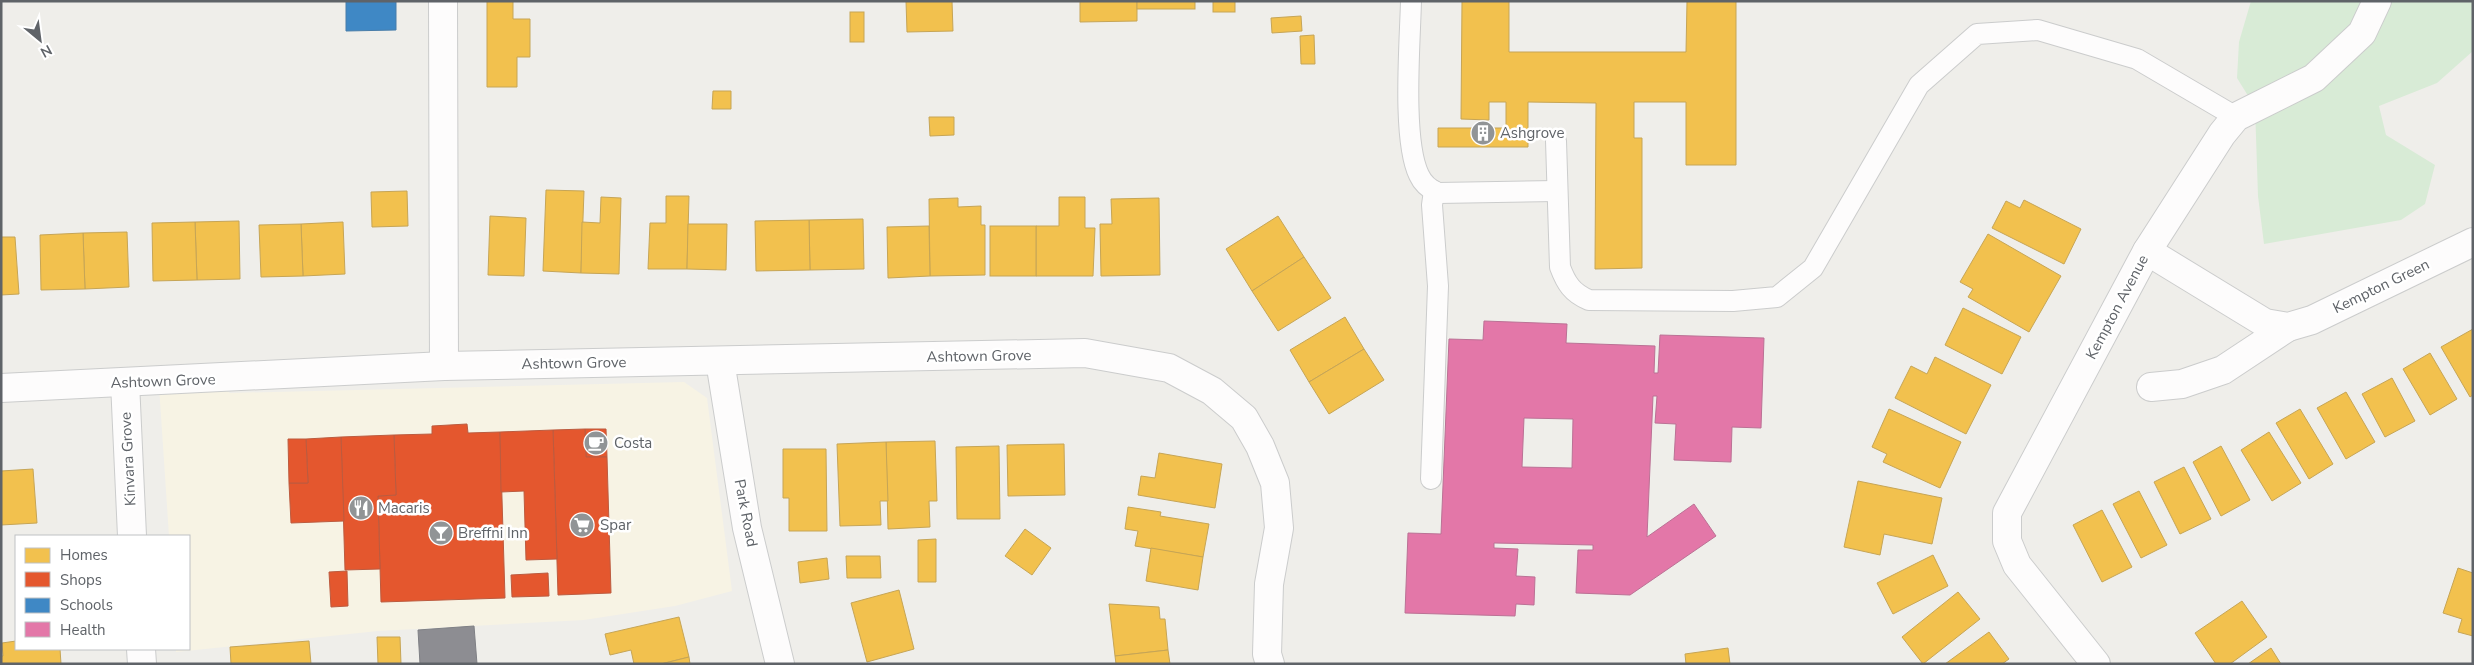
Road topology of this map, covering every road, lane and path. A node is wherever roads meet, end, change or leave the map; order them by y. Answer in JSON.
{"nodes":[{"id":1,"x":443,"y":1,"type":"edge"},
{"id":2,"x":1411,"y":1,"type":"edge"},
{"id":3,"x":2377,"y":1,"type":"edge"},
{"id":4,"x":2236,"y":117,"type":"junction"},
{"id":5,"x":1556,"y":141,"type":"dead end"},
{"id":6,"x":1434,"y":191,"type":"junction"},
{"id":7,"x":1556,"y":191,"type":"junction"},
{"id":8,"x":2473,"y":242,"type":"edge"},
{"id":9,"x":2147,"y":251,"type":"junction"},
{"id":10,"x":2288,"y":327,"type":"junction"},
{"id":11,"x":720,"y":362,"type":"junction"},
{"id":12,"x":444,"y":366,"type":"junction"},
{"id":13,"x":125,"y":382,"type":"junction"},
{"id":14,"x":2151,"y":386,"type":"dead end"},
{"id":15,"x":1,"y":388,"type":"edge"},
{"id":16,"x":1431,"y":480,"type":"dead end"},
{"id":17,"x":132,"y":535,"type":"edge"},
{"id":18,"x":141,"y":650,"type":"edge"},
{"id":19,"x":142,"y":664,"type":"edge"},
{"id":20,"x":780,"y":664,"type":"edge"},
{"id":21,"x":1270,"y":664,"type":"edge"},
{"id":22,"x":2096,"y":664,"type":"edge"}],
"edges":[{"from":1,"to":12,"type":"street"},
{"from":2,"to":6,"type":"lane"},
{"from":3,"to":4,"type":"street","name":"Kempton Avenue"},
{"from":4,"to":7,"type":"lane"},
{"from":4,"to":9,"type":"street","name":"Kempton Avenue"},
{"from":5,"to":7,"type":"lane"},
{"from":6,"to":7,"type":"lane"},
{"from":6,"to":16,"type":"lane"},
{"from":8,"to":10,"type":"street","name":"Kempton Green"},
{"from":9,"to":10,"type":"street","name":"Kempton Green"},
{"from":9,"to":22,"type":"street","name":"Kempton Avenue"},
{"from":10,"to":14,"type":"street","name":"Kempton Green"},
{"from":11,"to":12,"type":"street","name":"Ashtown Grove"},
{"from":11,"to":20,"type":"street","name":"Park Road"},
{"from":11,"to":21,"type":"street","name":"Ashtown Grove"},
{"from":12,"to":13,"type":"street","name":"Ashtown Grove"},
{"from":13,"to":15,"type":"street","name":"Ashtown Grove"},
{"from":13,"to":17,"type":"street","name":"Kinvara Grove"},
{"from":18,"to":19,"type":"street"}]}
